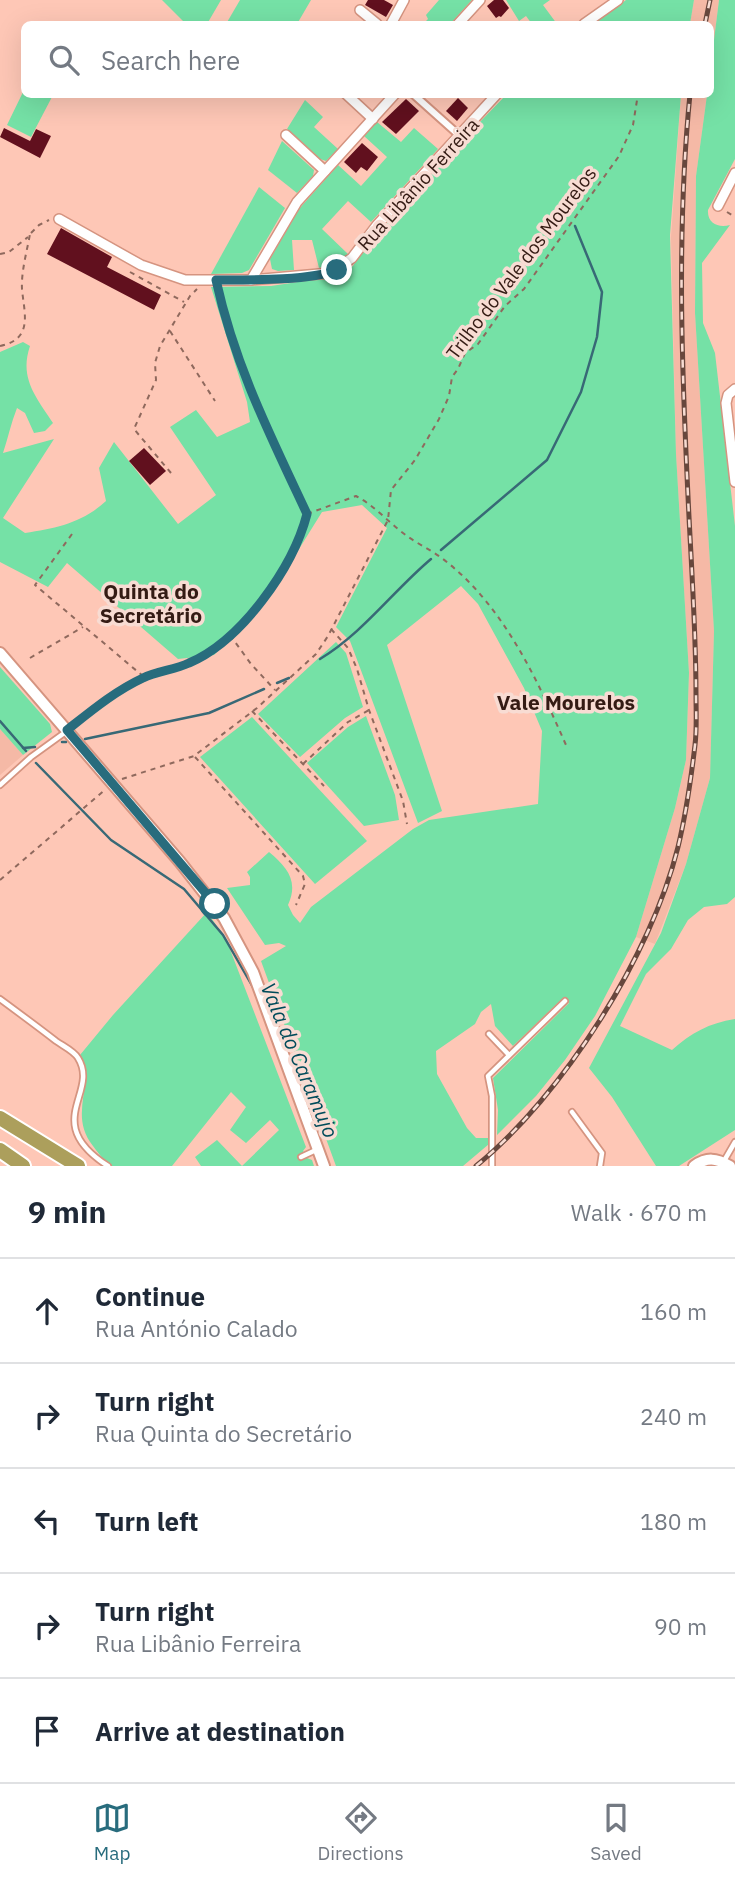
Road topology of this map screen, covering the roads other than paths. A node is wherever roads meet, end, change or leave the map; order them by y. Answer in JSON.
{"nodes":[{"id":1,"x":404,"y":0,"type":"edge"},
{"id":2,"x":480,"y":0,"type":"edge"},
{"id":3,"x":618,"y":0,"type":"edge"},
{"id":4,"x":360,"y":10,"type":"dead end"},
{"id":5,"x":373,"y":21,"type":"edge"},
{"id":6,"x":393,"y":21,"type":"edge"},
{"id":7,"x":461,"y":21,"type":"edge"},
{"id":8,"x":588,"y":21,"type":"edge"},
{"id":9,"x":350,"y":98,"type":"edge"},
{"id":10,"x":392,"y":98,"type":"edge"},
{"id":11,"x":417,"y":98,"type":"edge"},
{"id":12,"x":493,"y":98,"type":"edge"},
{"id":13,"x":373,"y":119,"type":"junction"},
{"id":14,"x":286,"y":135,"type":"dead end"},
{"id":15,"x":460,"y":136,"type":"junction"},
{"id":16,"x":325,"y":171,"type":"junction"},
{"id":17,"x":735,"y":173,"type":"edge"},
{"id":18,"x":718,"y":206,"type":"road end"},
{"id":19,"x":59,"y":219,"type":"road end"},
{"id":20,"x":251,"y":280,"type":"junction"},
{"id":21,"x":735,"y":389,"type":"edge"},
{"id":22,"x":735,"y":475,"type":"edge"},
{"id":23,"x":735,"y":482,"type":"edge"},
{"id":24,"x":0,"y":653,"type":"edge"},
{"id":25,"x":67,"y":730,"type":"junction"},
{"id":26,"x":0,"y":785,"type":"edge"},
{"id":27,"x":0,"y":999,"type":"edge"},
{"id":28,"x":565,"y":1001,"type":"dead end"},
{"id":29,"x":489,"y":1034,"type":"dead end"},
{"id":30,"x":509,"y":1055,"type":"junction"},
{"id":31,"x":572,"y":1112,"type":"dead end"},
{"id":32,"x":0,"y":1118,"type":"edge"},
{"id":33,"x":735,"y":1142,"type":"edge"},
{"id":34,"x":317,"y":1149,"type":"junction"},
{"id":35,"x":0,"y":1150,"type":"edge"},
{"id":36,"x":301,"y":1157,"type":"dead end"},
{"id":37,"x":727,"y":1164,"type":"edge"},
{"id":38,"x":23,"y":1166,"type":"edge"},
{"id":39,"x":78,"y":1166,"type":"edge"},
{"id":40,"x":108,"y":1166,"type":"edge"},
{"id":41,"x":324,"y":1166,"type":"edge"},
{"id":42,"x":492,"y":1166,"type":"edge"},
{"id":43,"x":600,"y":1166,"type":"edge"},
{"id":44,"x":694,"y":1166,"type":"edge"}],
"edges":[{"from":1,"to":6,"type":"street"},
{"from":2,"to":7,"type":"street"},
{"from":3,"to":8,"type":"street"},
{"from":4,"to":5,"type":"street"},
{"from":9,"to":13,"type":"street"},
{"from":10,"to":13,"type":"street"},
{"from":11,"to":15,"type":"street"},
{"from":12,"to":15,"type":"street","name":"Rua Libânio Ferreira"},
{"from":13,"to":16,"type":"street"},
{"from":14,"to":16,"type":"street"},
{"from":15,"to":20,"type":"street","name":"Rua Libânio Ferreira"},
{"from":16,"to":20,"type":"street"},
{"from":17,"to":18,"type":"street"},
{"from":19,"to":20,"type":"street","name":"Rua Libânio Ferreira"},
{"from":21,"to":22,"type":"street"},
{"from":22,"to":23,"type":"street"},
{"from":24,"to":25,"type":"street"},
{"from":25,"to":26,"type":"lane"},
{"from":25,"to":34,"type":"street"},
{"from":27,"to":40,"type":"lane"},
{"from":28,"to":30,"type":"lane"},
{"from":29,"to":30,"type":"lane"},
{"from":30,"to":42,"type":"lane"},
{"from":31,"to":43,"type":"lane"},
{"from":32,"to":39,"type":"highway"},
{"from":33,"to":37,"type":"lane"},
{"from":34,"to":36,"type":"lane"},
{"from":34,"to":41,"type":"street"},
{"from":35,"to":38,"type":"highway"},
{"from":37,"to":44,"type":"street"}]}
